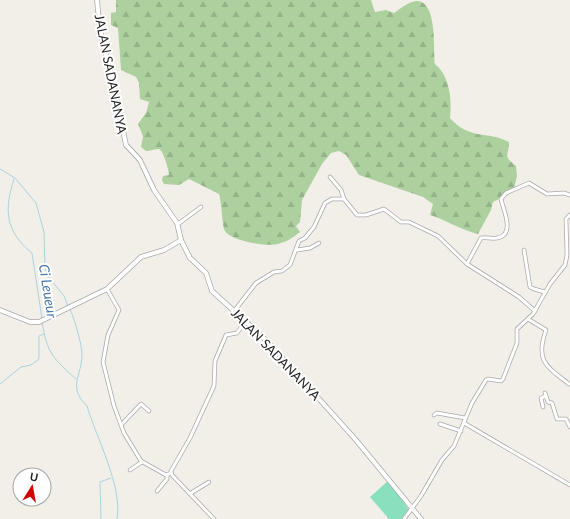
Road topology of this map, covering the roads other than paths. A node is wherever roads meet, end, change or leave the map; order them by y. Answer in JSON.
{"nodes":[{"id":1,"x":97,"y":0,"type":"edge"},
{"id":2,"x":330,"y":177,"type":"dead end"},
{"id":3,"x":570,"y":195,"type":"edge"},
{"id":4,"x":344,"y":198,"type":"junction"},
{"id":5,"x":201,"y":207,"type":"dead end"},
{"id":6,"x":570,"y":215,"type":"edge"},
{"id":7,"x":178,"y":224,"type":"junction"},
{"id":8,"x":181,"y":240,"type":"junction"},
{"id":9,"x":319,"y":243,"type":"dead end"},
{"id":10,"x":297,"y":250,"type":"junction"},
{"id":11,"x":524,"y":250,"type":"dead end"},
{"id":12,"x":468,"y":264,"type":"junction"},
{"id":13,"x":107,"y":289,"type":"junction"},
{"id":14,"x":545,"y":292,"type":"junction"},
{"id":15,"x":0,"y":310,"type":"edge"},
{"id":16,"x":235,"y":310,"type":"junction"},
{"id":17,"x":535,"y":311,"type":"junction"},
{"id":18,"x":528,"y":320,"type":"junction"},
{"id":19,"x":245,"y":322,"type":"junction"},
{"id":20,"x":569,"y":384,"type":"dead end"},
{"id":21,"x":543,"y":407,"type":"dead end"},
{"id":22,"x":149,"y":411,"type":"dead end"},
{"id":23,"x":434,"y":415,"type":"dead end"},
{"id":24,"x":465,"y":418,"type":"junction"},
{"id":25,"x":464,"y":423,"type":"junction"},
{"id":26,"x":440,"y":424,"type":"dead end"},
{"id":27,"x":121,"y":425,"type":"junction"},
{"id":28,"x":570,"y":428,"type":"edge"},
{"id":29,"x":461,"y":431,"type":"junction"},
{"id":30,"x":142,"y":462,"type":"junction"},
{"id":31,"x":130,"y":470,"type":"dead end"},
{"id":32,"x":171,"y":473,"type":"junction"},
{"id":33,"x":168,"y":476,"type":"junction"},
{"id":34,"x":209,"y":482,"type":"dead end"},
{"id":35,"x":570,"y":486,"type":"edge"},
{"id":36,"x":157,"y":491,"type":"dead end"},
{"id":37,"x":191,"y":493,"type":"junction"},
{"id":38,"x":412,"y":510,"type":"junction"},
{"id":39,"x":214,"y":519,"type":"edge"},
{"id":40,"x":404,"y":519,"type":"edge"},
{"id":41,"x":420,"y":519,"type":"edge"}],
"edges":[{"from":1,"to":7,"type":"street","name":"JALAN SADANANYA"},
{"from":2,"to":4,"type":"street"},
{"from":3,"to":12,"type":"street"},
{"from":4,"to":10,"type":"street"},
{"from":4,"to":12,"type":"street"},
{"from":5,"to":7,"type":"street"},
{"from":6,"to":14,"type":"street"},
{"from":7,"to":8,"type":"street","name":"JALAN SADANANYA"},
{"from":8,"to":13,"type":"street"},
{"from":8,"to":16,"type":"street","name":"JALAN SADANANYA"},
{"from":9,"to":10,"type":"street"},
{"from":10,"to":16,"type":"street"},
{"from":11,"to":14,"type":"street"},
{"from":12,"to":17,"type":"street"},
{"from":13,"to":15,"type":"street"},
{"from":13,"to":27,"type":"street"},
{"from":14,"to":17,"type":"street"},
{"from":16,"to":19,"type":"street","name":"JALAN SADANANYA"},
{"from":17,"to":18,"type":"street"},
{"from":18,"to":20,"type":"street"},
{"from":18,"to":24,"type":"street"},
{"from":19,"to":32,"type":"street"},
{"from":19,"to":38,"type":"street","name":"JALAN SADANANYA"},
{"from":21,"to":28,"type":"street"},
{"from":22,"to":27,"type":"street"},
{"from":23,"to":24,"type":"street"},
{"from":24,"to":25,"type":"street"},
{"from":25,"to":29,"type":"street"},
{"from":25,"to":35,"type":"street"},
{"from":26,"to":29,"type":"street"},
{"from":27,"to":30,"type":"street"},
{"from":29,"to":38,"type":"street"},
{"from":30,"to":31,"type":"street"},
{"from":30,"to":33,"type":"street"},
{"from":32,"to":33,"type":"street"},
{"from":32,"to":37,"type":"street"},
{"from":33,"to":36,"type":"street"},
{"from":34,"to":37,"type":"street"},
{"from":37,"to":39,"type":"street"},
{"from":38,"to":40,"type":"street"},
{"from":38,"to":41,"type":"street","name":"JALAN SADANANYA"}]}
